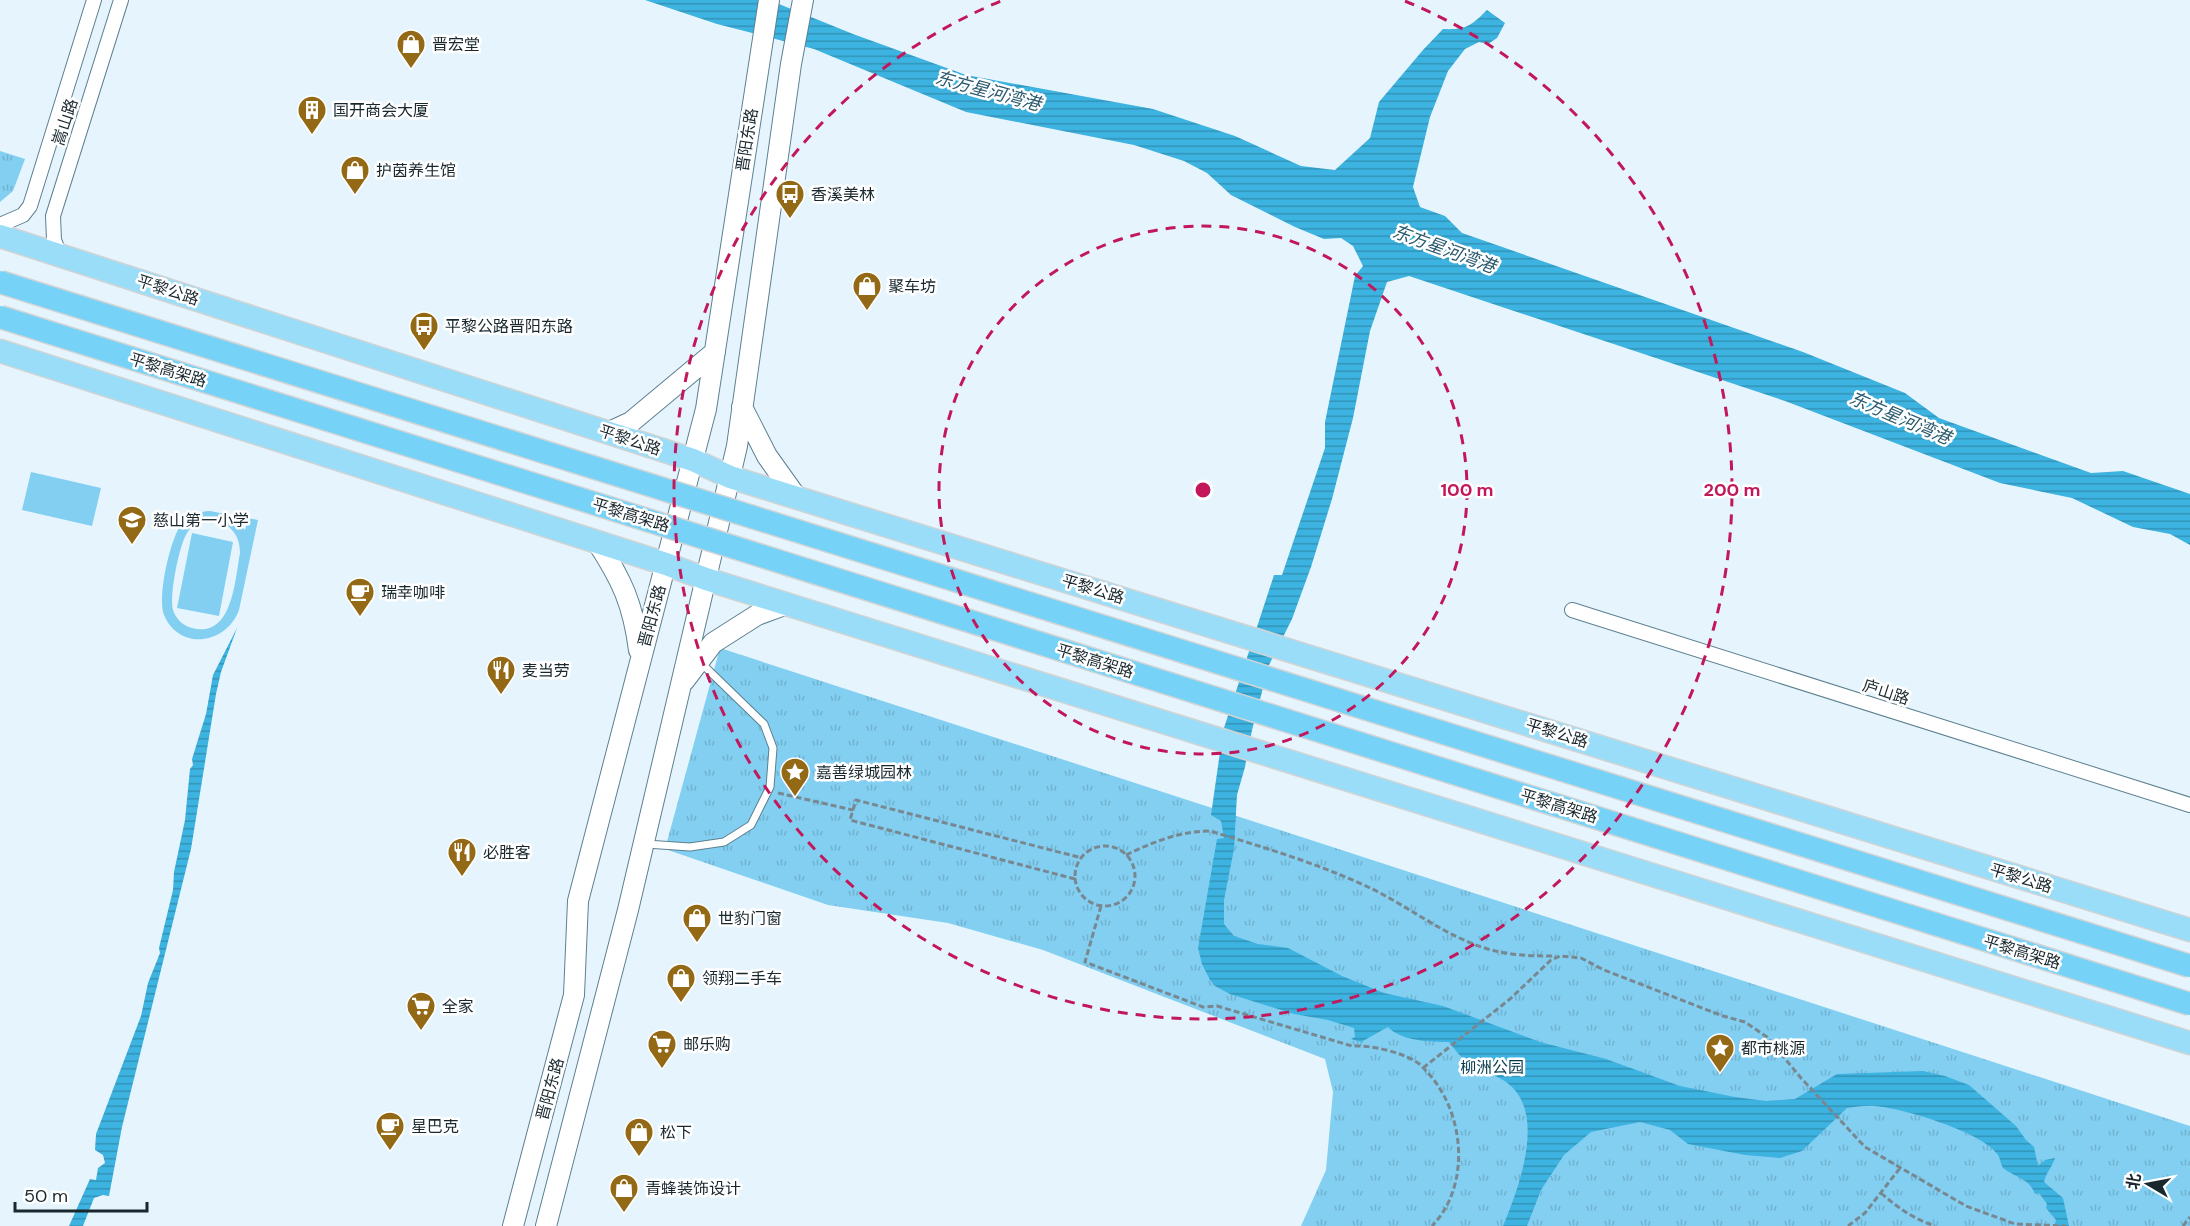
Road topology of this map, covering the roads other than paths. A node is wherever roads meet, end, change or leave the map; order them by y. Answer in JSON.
{"nodes":[{"id":1,"x":94,"y":0,"type":"edge"},
{"id":2,"x":121,"y":0,"type":"edge"},
{"id":3,"x":769,"y":0,"type":"edge"},
{"id":4,"x":803,"y":0,"type":"edge"},
{"id":5,"x":0,"y":225,"type":"edge"},
{"id":6,"x":0,"y":236,"type":"edge"},
{"id":7,"x":60,"y":255,"type":"junction"},
{"id":8,"x":0,"y":282,"type":"edge"},
{"id":9,"x":0,"y":317,"type":"edge"},
{"id":10,"x":0,"y":351,"type":"edge"},
{"id":11,"x":715,"y":352,"type":"junction"},
{"id":12,"x":742,"y":407,"type":"junction"},
{"id":13,"x":607,"y":433,"type":"junction"},
{"id":14,"x":693,"y":460,"type":"junction"},
{"id":15,"x":730,"y":477,"type":"junction"},
{"id":16,"x":797,"y":498,"type":"junction"},
{"id":17,"x":597,"y":542,"type":"junction"},
{"id":18,"x":666,"y":564,"type":"junction"},
{"id":19,"x":706,"y":579,"type":"junction"},
{"id":20,"x":787,"y":604,"type":"junction"},
{"id":21,"x":1572,"y":610,"type":"dead end"},
{"id":22,"x":641,"y":661,"type":"junction"},
{"id":23,"x":699,"y":661,"type":"junction"},
{"id":24,"x":681,"y":686,"type":"junction"},
{"id":25,"x":2190,"y":806,"type":"edge"},
{"id":26,"x":643,"y":844,"type":"junction"},
{"id":27,"x":2190,"y":930,"type":"edge"},
{"id":28,"x":2190,"y":966,"type":"edge"},
{"id":29,"x":2190,"y":1004,"type":"edge"},
{"id":30,"x":2190,"y":1043,"type":"edge"},
{"id":31,"x":513,"y":1226,"type":"edge"},
{"id":32,"x":546,"y":1226,"type":"edge"}],
"edges":[{"from":1,"to":5,"type":"street","name":"嵩山路"},
{"from":2,"to":7,"type":"street","name":"嵩山路"},
{"from":3,"to":11,"type":"main road","name":"晋阳东路"},
{"from":4,"to":12,"type":"main road","name":"晋阳东路"},
{"from":6,"to":7,"type":"main road","name":"平黎公路"},
{"from":7,"to":13,"type":"main road","name":"平黎公路"},
{"from":8,"to":28,"type":"highway","name":"平黎高架路","bridge":true},
{"from":9,"to":29,"type":"highway","name":"平黎高架路","bridge":true},
{"from":10,"to":17,"type":"main road"},
{"from":11,"to":13,"type":"main road"},
{"from":11,"to":14,"type":"main road","name":"晋阳东路"},
{"from":12,"to":15,"type":"main road","name":"晋阳东路"},
{"from":12,"to":16,"type":"main road"},
{"from":13,"to":14,"type":"main road","name":"平黎公路"},
{"from":14,"to":15,"type":"main road","name":"平黎公路"},
{"from":14,"to":18,"type":"main road","name":"晋阳东路"},
{"from":15,"to":16,"type":"main road","name":"平黎公路"},
{"from":15,"to":19,"type":"main road","name":"晋阳东路"},
{"from":16,"to":27,"type":"main road","name":"平黎公路"},
{"from":17,"to":18,"type":"main road"},
{"from":17,"to":22,"type":"main road"},
{"from":18,"to":19,"type":"main road"},
{"from":18,"to":22,"type":"main road","name":"晋阳东路"},
{"from":19,"to":20,"type":"main road"},
{"from":19,"to":24,"type":"main road","name":"晋阳东路"},
{"from":20,"to":23,"type":"main road"},
{"from":20,"to":30,"type":"main road"},
{"from":21,"to":25,"type":"street","name":"庐山路"},
{"from":22,"to":31,"type":"main road","name":"晋阳东路"},
{"from":23,"to":24,"type":"main road"},
{"from":23,"to":26,"type":"lane"},
{"from":24,"to":26,"type":"main road","name":"晋阳东路"},
{"from":26,"to":32,"type":"main road","name":"晋阳东路"}]}
